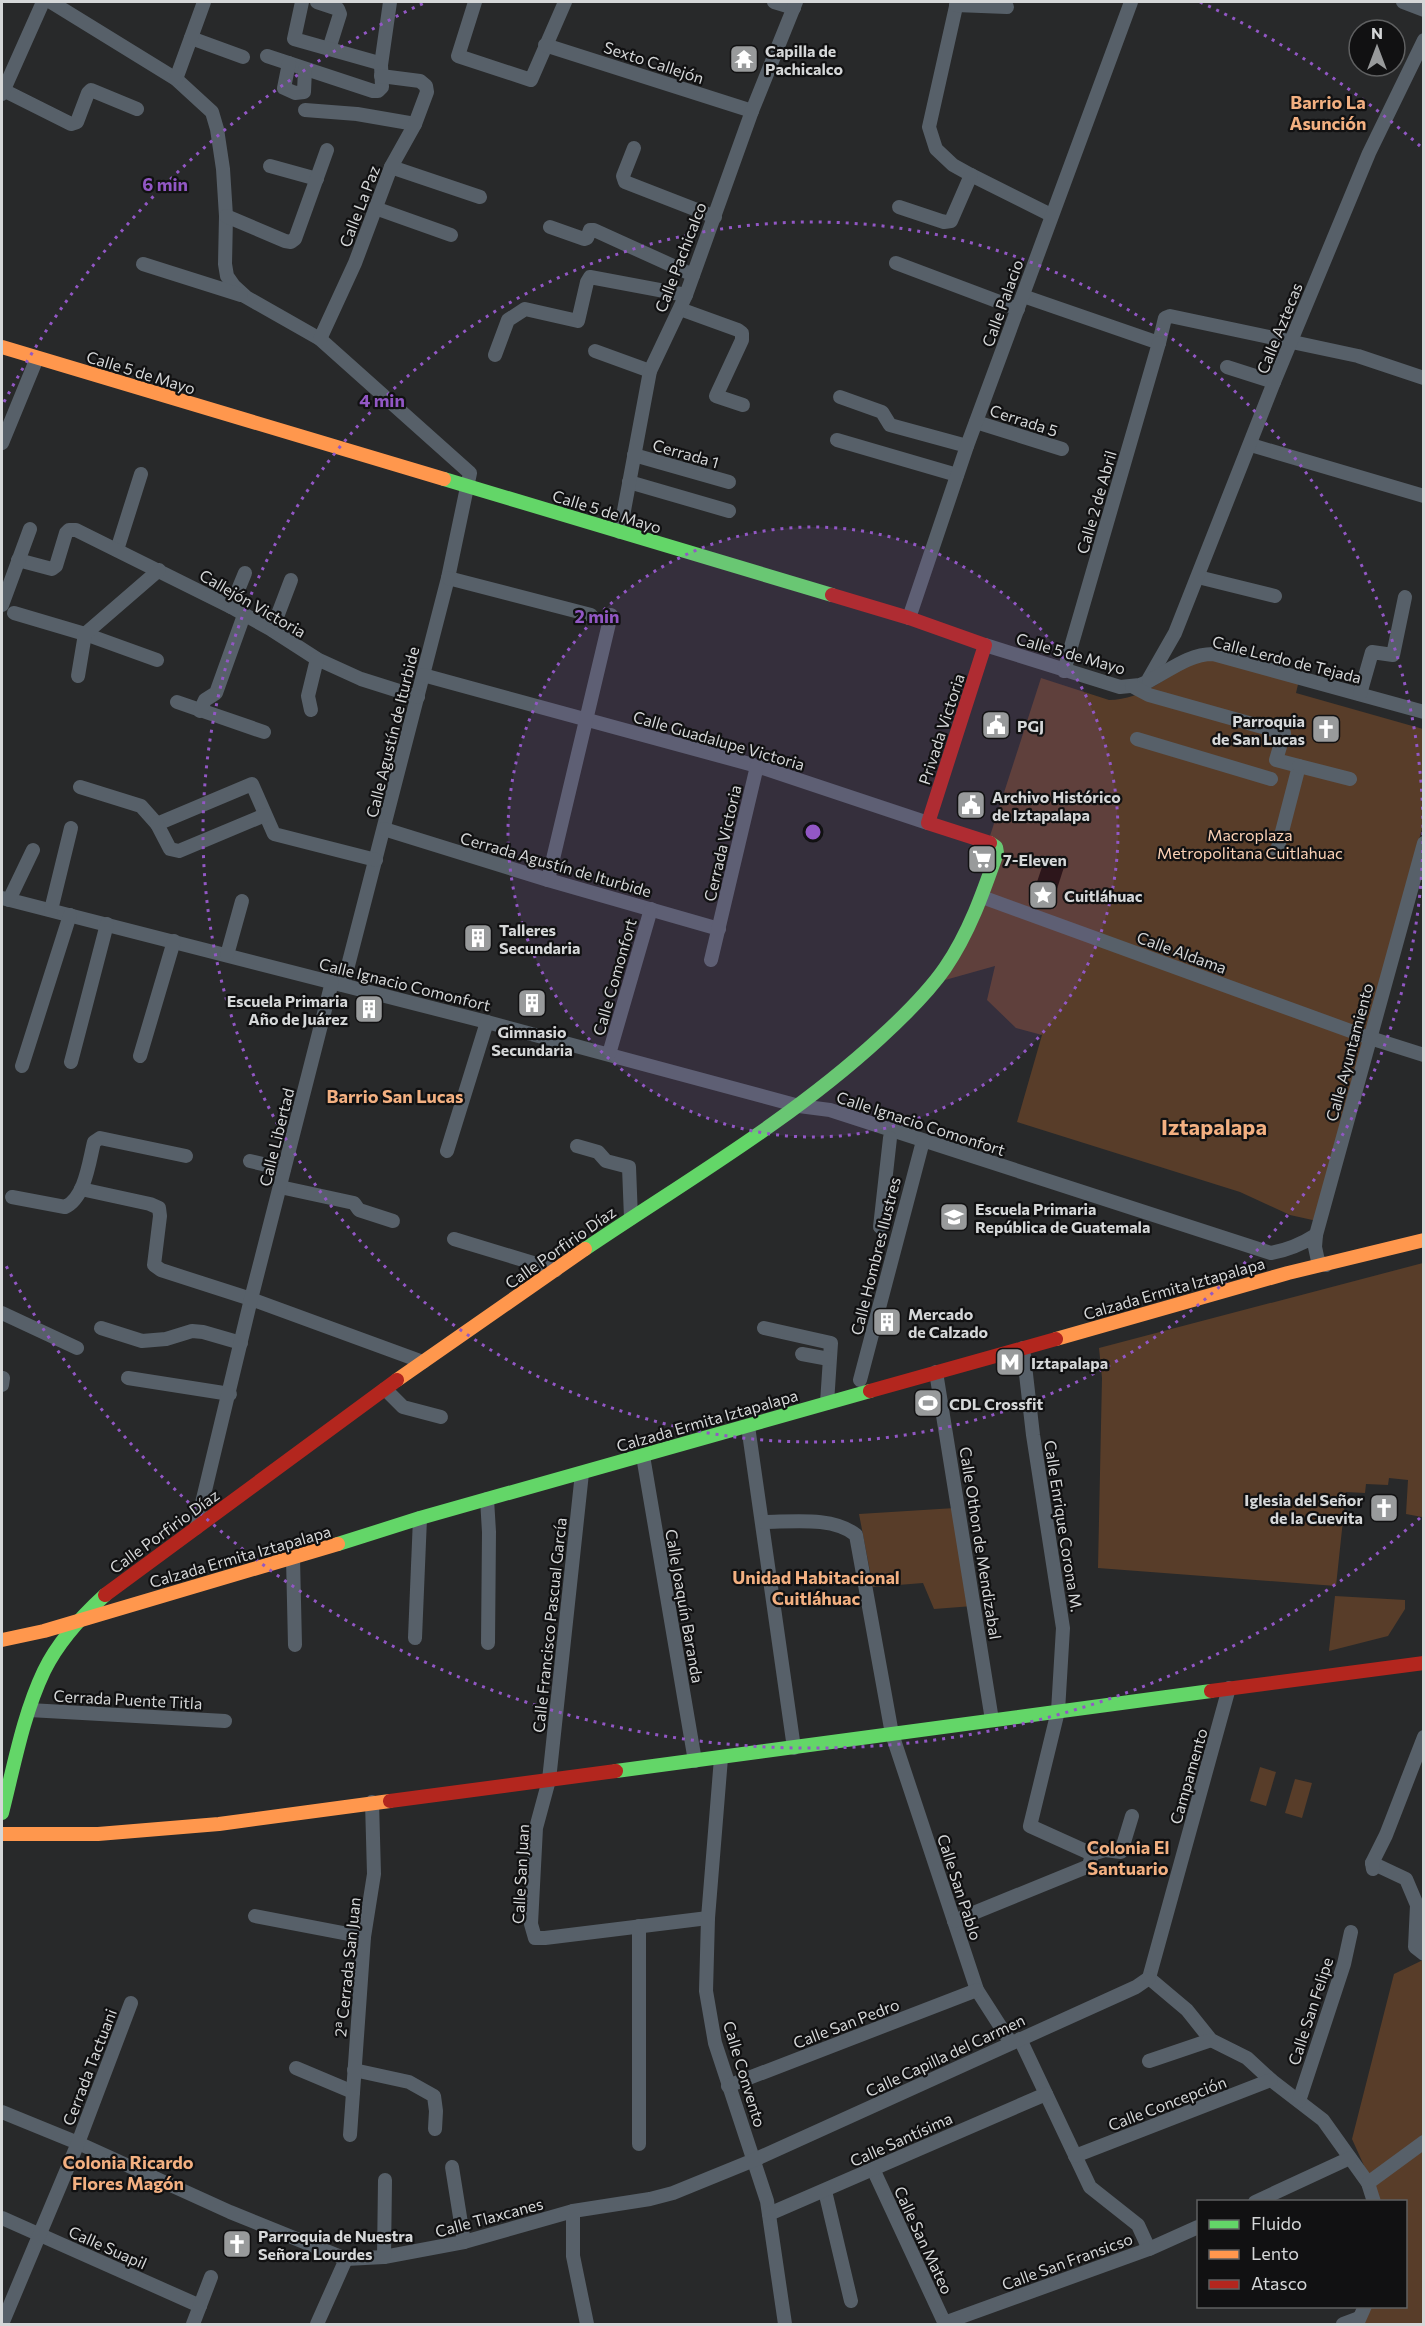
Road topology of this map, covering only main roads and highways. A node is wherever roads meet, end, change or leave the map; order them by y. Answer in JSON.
{"nodes":[{"id":1,"x":2,"y":347,"type":"edge"},
{"id":2,"x":952,"y":633,"type":"junction"},
{"id":3,"x":985,"y":645,"type":"joint"},
{"id":4,"x":976,"y":673,"type":"junction"},
{"id":5,"x":928,"y":823,"type":"joint"},
{"id":6,"x":997,"y":853,"type":"joint"},
{"id":7,"x":1424,"y":1240,"type":"edge"},
{"id":8,"x":80,"y":1618,"type":"junction"},
{"id":9,"x":2,"y":1640,"type":"edge"},
{"id":10,"x":1424,"y":1663,"type":"edge"},
{"id":11,"x":2,"y":1813,"type":"edge"},
{"id":12,"x":2,"y":1834,"type":"edge"}],
"edges":[{"from":1,"to":2,"type":"main road","name":"Calle 5 de Mayo"},
{"from":2,"to":3,"type":"main road","name":"Calle 5 de Mayo"},
{"from":2,"to":4,"type":"main road"},
{"from":3,"to":4,"type":"main road","name":"Privada Victoria"},
{"from":4,"to":5,"type":"main road","name":"Privada Victoria"},
{"from":5,"to":6,"type":"main road","name":"Calle Guadalupe Victoria"},
{"from":6,"to":8,"type":"main road","name":"Calle Porfirio Díaz"},
{"from":7,"to":8,"type":"main road","name":"Calzada Ermita Iztapalapa"},
{"from":8,"to":9,"type":"main road","name":"Calzada Ermita Iztapalapa"},
{"from":8,"to":11,"type":"main road"},
{"from":10,"to":12,"type":"main road"}]}
